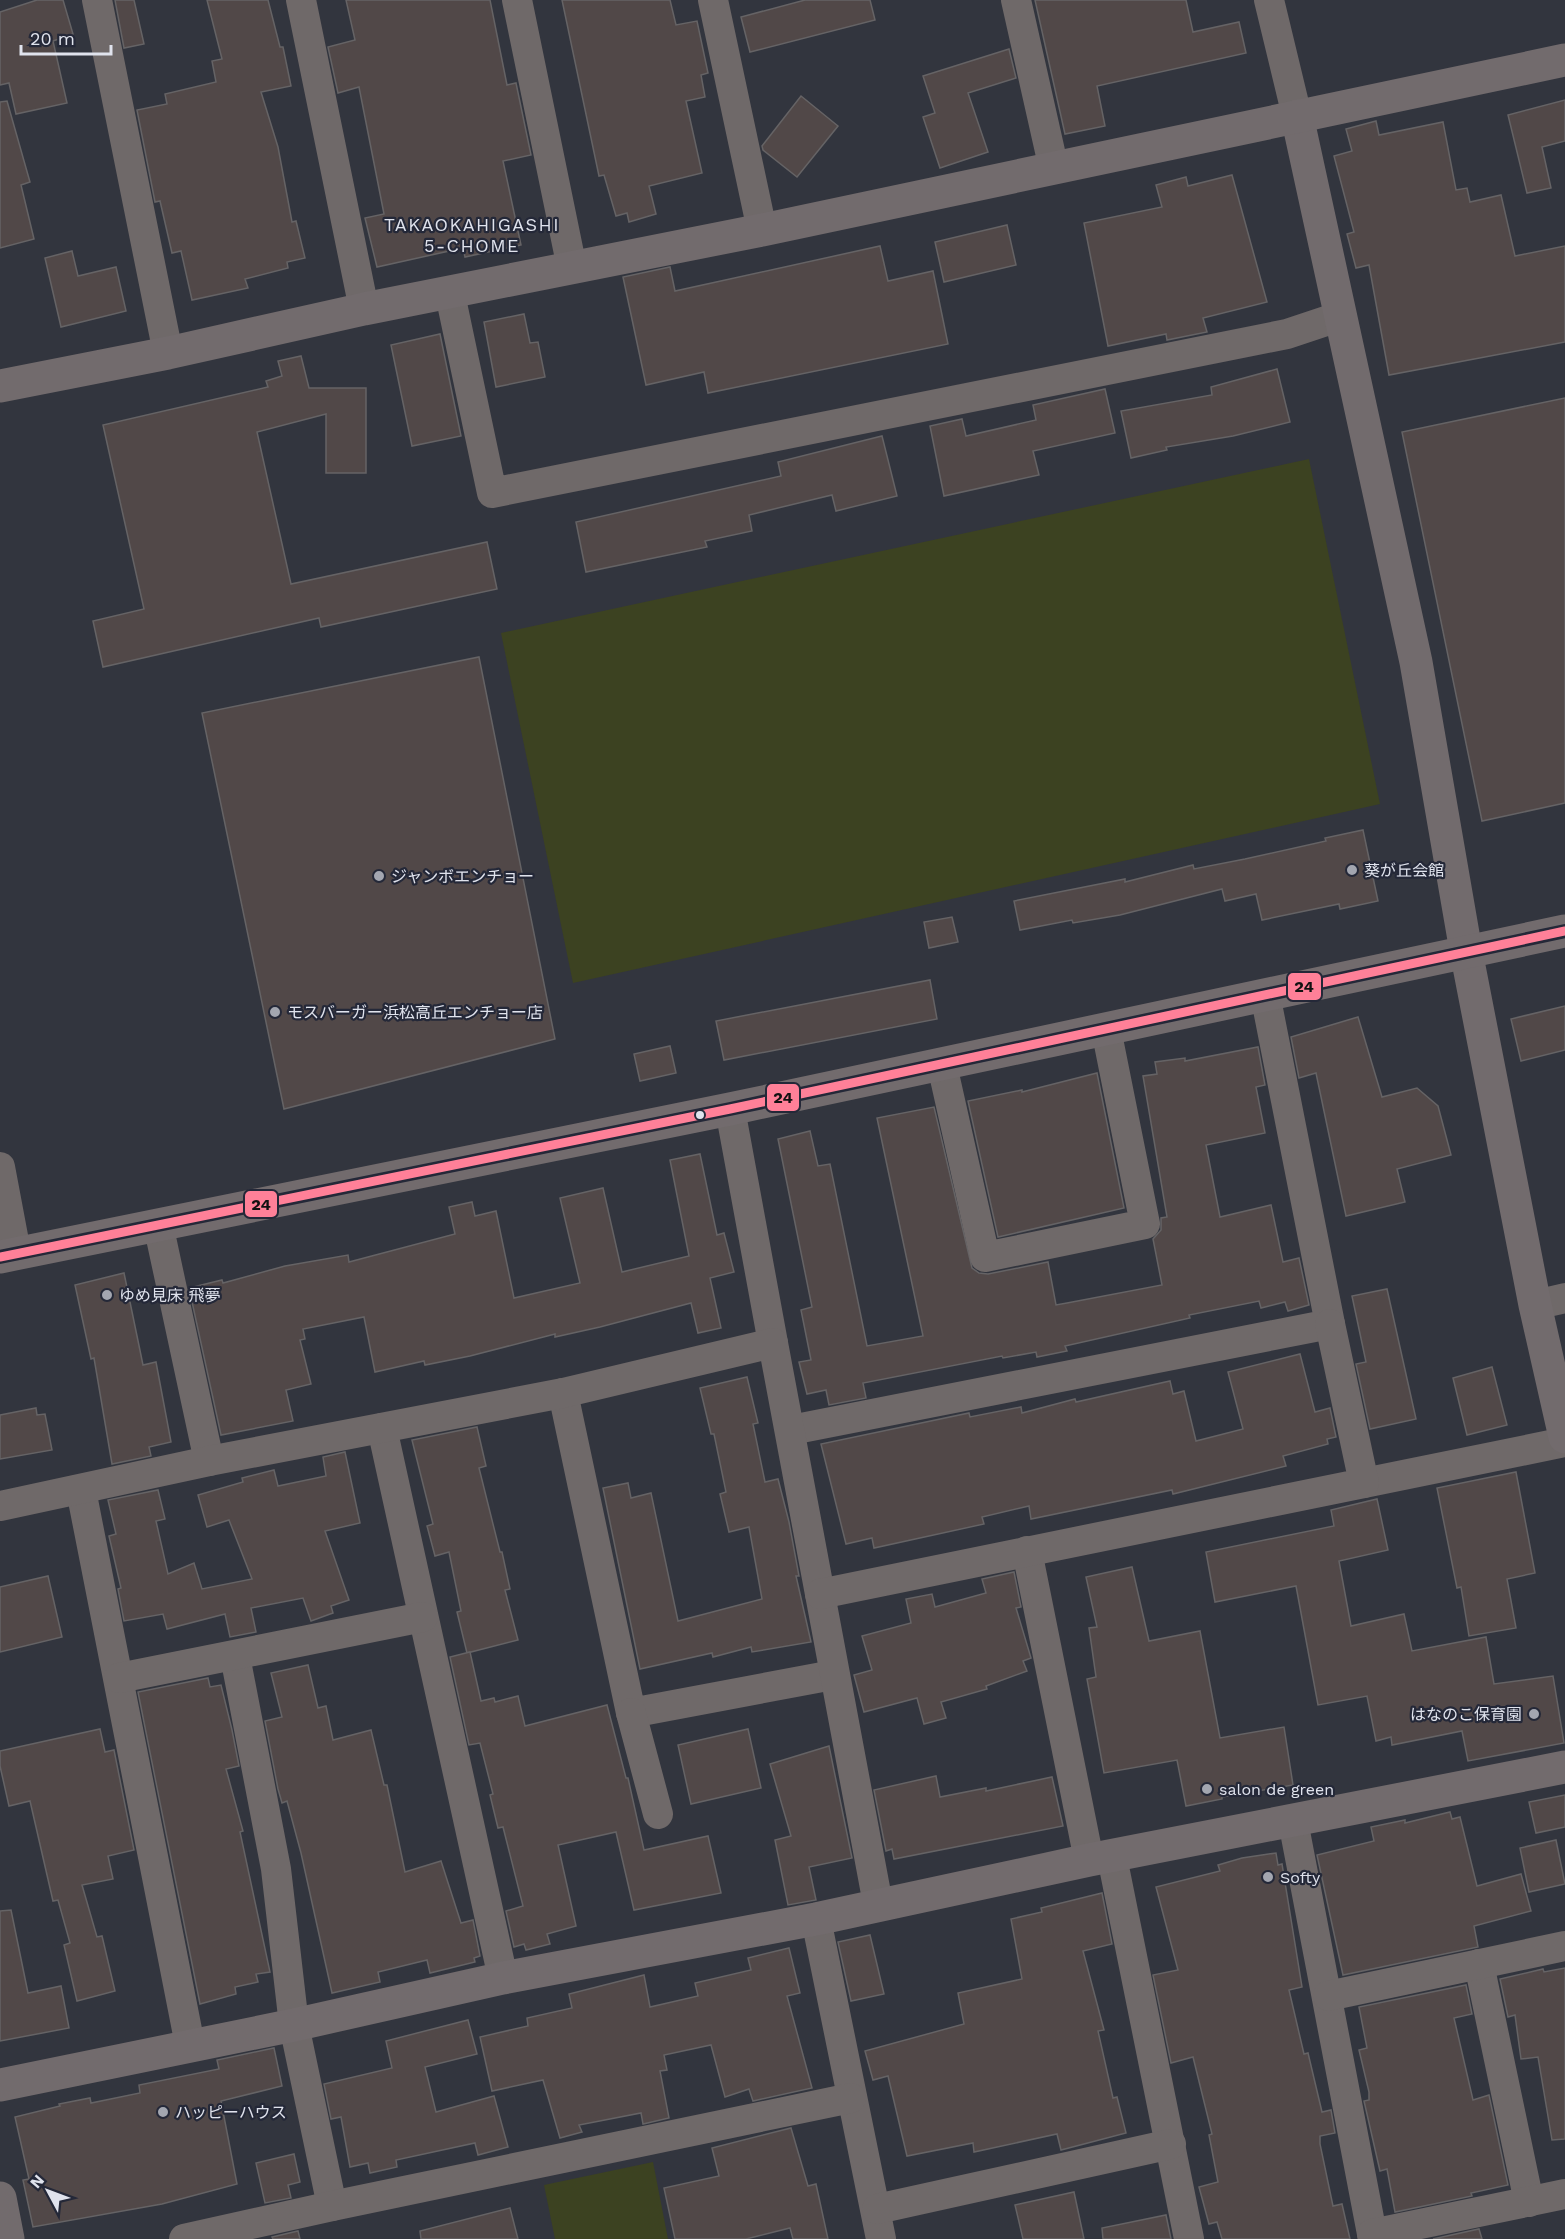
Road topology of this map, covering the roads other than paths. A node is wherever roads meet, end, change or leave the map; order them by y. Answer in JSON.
{"nodes":[{"id":1,"x":97,"y":0,"type":"edge"},
{"id":2,"x":301,"y":0,"type":"edge"},
{"id":3,"x":517,"y":0,"type":"edge"},
{"id":4,"x":713,"y":0,"type":"edge"},
{"id":5,"x":1016,"y":0,"type":"edge"},
{"id":6,"x":1269,"y":0,"type":"edge"},
{"id":7,"x":1565,"y":60,"type":"edge"},
{"id":8,"x":1297,"y":116,"type":"junction"},
{"id":9,"x":1054,"y":169,"type":"junction"},
{"id":10,"x":762,"y":230,"type":"junction"},
{"id":11,"x":572,"y":268,"type":"junction"},
{"id":12,"x":450,"y":294,"type":"junction"},
{"id":13,"x":364,"y":309,"type":"junction"},
{"id":14,"x":1341,"y":316,"type":"junction"},
{"id":15,"x":168,"y":353,"type":"junction"},
{"id":16,"x":0,"y":386,"type":"edge"},
{"id":17,"x":1565,"y":931,"type":"edge"},
{"id":18,"x":1466,"y":951,"type":"junction"},
{"id":19,"x":1265,"y":994,"type":"junction"},
{"id":20,"x":1106,"y":1029,"type":"junction"},
{"id":21,"x":942,"y":1065,"type":"junction"},
{"id":22,"x":730,"y":1109,"type":"junction"},
{"id":23,"x":0,"y":1167,"type":"edge"},
{"id":24,"x":158,"y":1224,"type":"junction"},
{"id":25,"x":8,"y":1254,"type":"edge"},
{"id":26,"x":1550,"y":1301,"type":"edge"},
{"id":27,"x":1330,"y":1324,"type":"junction"},
{"id":28,"x":773,"y":1343,"type":"junction"},
{"id":29,"x":563,"y":1393,"type":"junction"},
{"id":30,"x":382,"y":1428,"type":"junction"},
{"id":31,"x":791,"y":1430,"type":"junction"},
{"id":32,"x":1565,"y":1437,"type":"edge"},
{"id":33,"x":1565,"y":1442,"type":"edge"},
{"id":34,"x":209,"y":1461,"type":"junction"},
{"id":35,"x":1364,"y":1483,"type":"junction"},
{"id":36,"x":81,"y":1490,"type":"junction"},
{"id":37,"x":0,"y":1506,"type":"edge"},
{"id":38,"x":1027,"y":1551,"type":"junction"},
{"id":39,"x":820,"y":1594,"type":"junction"},
{"id":40,"x":423,"y":1617,"type":"junction"},
{"id":41,"x":235,"y":1656,"type":"junction"},
{"id":42,"x":833,"y":1675,"type":"junction"},
{"id":43,"x":119,"y":1678,"type":"junction"},
{"id":44,"x":631,"y":1713,"type":"junction"},
{"id":45,"x":1565,"y":1767,"type":"edge"},
{"id":46,"x":658,"y":1814,"type":"dead end"},
{"id":47,"x":1293,"y":1821,"type":"junction"},
{"id":48,"x":1101,"y":1859,"type":"junction"},
{"id":49,"x":878,"y":1904,"type":"junction"},
{"id":50,"x":816,"y":1919,"type":"junction"},
{"id":51,"x":1565,"y":1946,"type":"edge"},
{"id":52,"x":1479,"y":1964,"type":"junction"},
{"id":53,"x":504,"y":1978,"type":"junction"},
{"id":54,"x":1328,"y":1996,"type":"junction"},
{"id":55,"x":294,"y":2025,"type":"junction"},
{"id":56,"x":190,"y":2045,"type":"junction"},
{"id":57,"x":0,"y":2085,"type":"edge"},
{"id":58,"x":851,"y":2098,"type":"junction"},
{"id":59,"x":1171,"y":2144,"type":"junction"},
{"id":60,"x":1565,"y":2194,"type":"edge"},
{"id":61,"x":0,"y":2198,"type":"edge"},
{"id":62,"x":1529,"y":2202,"type":"junction"},
{"id":63,"x":332,"y":2205,"type":"junction"},
{"id":64,"x":877,"y":2209,"type":"junction"},
{"id":65,"x":1373,"y":2236,"type":"edge"},
{"id":66,"x":8,"y":2239,"type":"edge"},
{"id":67,"x":184,"y":2239,"type":"edge"},
{"id":68,"x":882,"y":2239,"type":"edge"},
{"id":69,"x":1189,"y":2239,"type":"edge"}],
"edges":[{"from":1,"to":15,"type":"street"},
{"from":2,"to":13,"type":"street"},
{"from":3,"to":11,"type":"street"},
{"from":4,"to":10,"type":"street"},
{"from":5,"to":9,"type":"street"},
{"from":6,"to":8,"type":"street"},
{"from":7,"to":8,"type":"street"},
{"from":8,"to":9,"type":"street"},
{"from":8,"to":14,"type":"street"},
{"from":9,"to":10,"type":"street"},
{"from":10,"to":11,"type":"street"},
{"from":11,"to":12,"type":"street"},
{"from":12,"to":13,"type":"street"},
{"from":12,"to":14,"type":"street"},
{"from":13,"to":15,"type":"street"},
{"from":14,"to":18,"type":"street"},
{"from":15,"to":16,"type":"street"},
{"from":17,"to":18,"type":"street"},
{"from":18,"to":19,"type":"street"},
{"from":18,"to":26,"type":"street"},
{"from":19,"to":20,"type":"street"},
{"from":19,"to":27,"type":"street"},
{"from":20,"to":21,"type":"street"},
{"from":20,"to":21,"type":"street"},
{"from":21,"to":22,"type":"street"},
{"from":22,"to":24,"type":"street"},
{"from":22,"to":28,"type":"street"},
{"from":23,"to":25,"type":"street"},
{"from":24,"to":25,"type":"street"},
{"from":24,"to":34,"type":"street"},
{"from":26,"to":32,"type":"street"},
{"from":27,"to":31,"type":"street"},
{"from":27,"to":35,"type":"street"},
{"from":28,"to":29,"type":"street"},
{"from":28,"to":31,"type":"street"},
{"from":29,"to":30,"type":"street"},
{"from":29,"to":44,"type":"street"},
{"from":30,"to":34,"type":"street"},
{"from":30,"to":40,"type":"street"},
{"from":31,"to":39,"type":"street"},
{"from":33,"to":35,"type":"street"},
{"from":34,"to":36,"type":"street"},
{"from":35,"to":38,"type":"street"},
{"from":36,"to":37,"type":"street"},
{"from":36,"to":43,"type":"street"},
{"from":38,"to":39,"type":"street"},
{"from":38,"to":48,"type":"street"},
{"from":39,"to":42,"type":"street"},
{"from":40,"to":41,"type":"street"},
{"from":40,"to":53,"type":"street"},
{"from":41,"to":43,"type":"street"},
{"from":41,"to":55,"type":"street"},
{"from":42,"to":44,"type":"street"},
{"from":42,"to":49,"type":"street"},
{"from":43,"to":56,"type":"street"},
{"from":44,"to":46,"type":"street"},
{"from":45,"to":47,"type":"street"},
{"from":47,"to":48,"type":"street"},
{"from":47,"to":54,"type":"street"},
{"from":48,"to":49,"type":"street"},
{"from":48,"to":59,"type":"street"},
{"from":49,"to":50,"type":"street"},
{"from":50,"to":53,"type":"street"},
{"from":50,"to":58,"type":"street"},
{"from":51,"to":52,"type":"street"},
{"from":52,"to":54,"type":"street"},
{"from":52,"to":62,"type":"street"},
{"from":53,"to":55,"type":"street"},
{"from":54,"to":65,"type":"street"},
{"from":55,"to":56,"type":"street"},
{"from":55,"to":63,"type":"street"},
{"from":56,"to":57,"type":"street"},
{"from":58,"to":63,"type":"street"},
{"from":58,"to":64,"type":"street"},
{"from":59,"to":64,"type":"street"},
{"from":59,"to":69,"type":"street"},
{"from":60,"to":62,"type":"street"},
{"from":61,"to":66,"type":"street"},
{"from":62,"to":65,"type":"street"},
{"from":63,"to":67,"type":"street"},
{"from":64,"to":68,"type":"street"}]}
